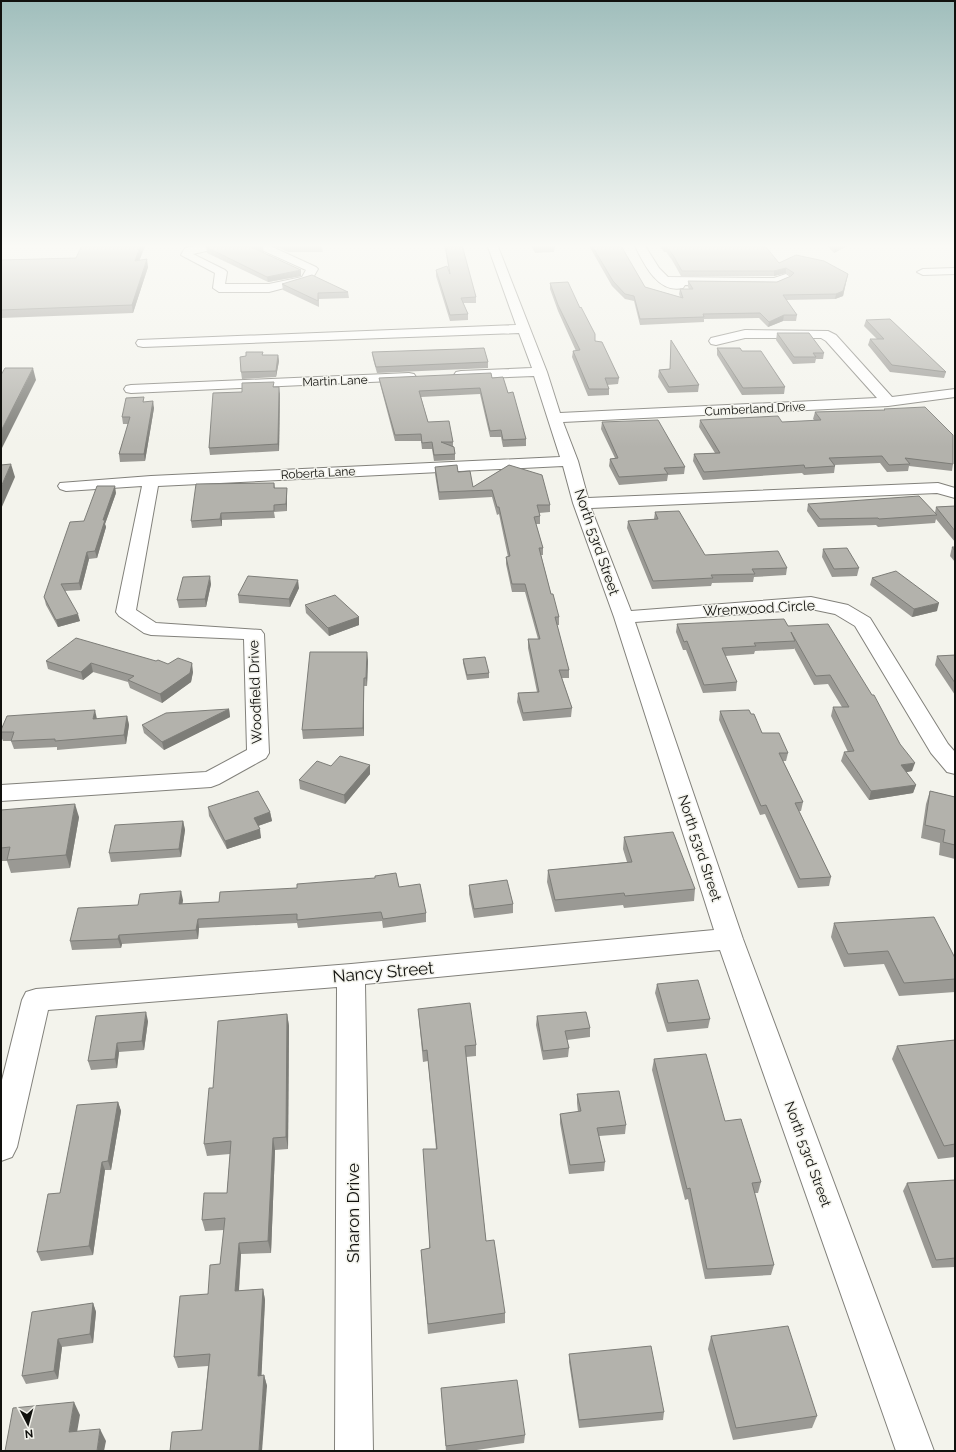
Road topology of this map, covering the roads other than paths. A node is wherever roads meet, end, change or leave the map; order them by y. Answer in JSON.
{"nodes":[{"id":1,"x":517,"y":312,"type":"edge"},
{"id":2,"x":523,"y":329,"type":"junction"},
{"id":3,"x":716,"y":341,"type":"dead end"},
{"id":4,"x":143,"y":343,"type":"dead end"},
{"id":5,"x":540,"y":372,"type":"junction"},
{"id":6,"x":446,"y":376,"type":"edge"},
{"id":7,"x":422,"y":377,"type":"edge"},
{"id":8,"x":131,"y":389,"type":"dead end"},
{"id":9,"x":955,"y":393,"type":"edge"},
{"id":10,"x":888,"y":402,"type":"junction"},
{"id":11,"x":554,"y":418,"type":"junction"},
{"id":12,"x":570,"y":461,"type":"junction"},
{"id":13,"x":151,"y":481,"type":"junction"},
{"id":14,"x":66,"y":486,"type":"dead end"},
{"id":15,"x":955,"y":493,"type":"edge"},
{"id":16,"x":581,"y":503,"type":"junction"},
{"id":17,"x":624,"y":617,"type":"junction"},
{"id":18,"x":955,"y":767,"type":"edge"},
{"id":19,"x":1,"y":793,"type":"edge"},
{"id":20,"x":730,"y":939,"type":"junction"},
{"id":21,"x":351,"y":975,"type":"junction"},
{"id":22,"x":1,"y":1147,"type":"edge"},
{"id":23,"x":354,"y":1451,"type":"edge"},
{"id":24,"x":915,"y":1451,"type":"edge"}],
"edges":[{"from":1,"to":2,"type":"street","name":"North 53rd Street"},
{"from":2,"to":4,"type":"street"},
{"from":2,"to":5,"type":"street","name":"North 53rd Street"},
{"from":3,"to":10,"type":"street"},
{"from":5,"to":6,"type":"street"},
{"from":5,"to":11,"type":"street","name":"North 53rd Street"},
{"from":7,"to":8,"type":"street","name":"Martin Lane"},
{"from":9,"to":10,"type":"street","name":"Cumberland Drive"},
{"from":10,"to":11,"type":"street","name":"Cumberland Drive"},
{"from":11,"to":12,"type":"street","name":"North 53rd Street"},
{"from":12,"to":13,"type":"street","name":"Roberta Lane"},
{"from":12,"to":16,"type":"street","name":"North 53rd Street"},
{"from":13,"to":14,"type":"street","name":"Roberta Lane"},
{"from":13,"to":19,"type":"street","name":"Woodfield Drive"},
{"from":15,"to":16,"type":"street"},
{"from":16,"to":17,"type":"street","name":"North 53rd Street"},
{"from":17,"to":18,"type":"street","name":"Wrenwood Circle"},
{"from":17,"to":20,"type":"street","name":"North 53rd Street"},
{"from":20,"to":21,"type":"street","name":"Nancy Street"},
{"from":20,"to":24,"type":"street","name":"North 53rd Street"},
{"from":21,"to":22,"type":"street","name":"Nancy Street"},
{"from":21,"to":23,"type":"street","name":"Sharon Drive"}]}
